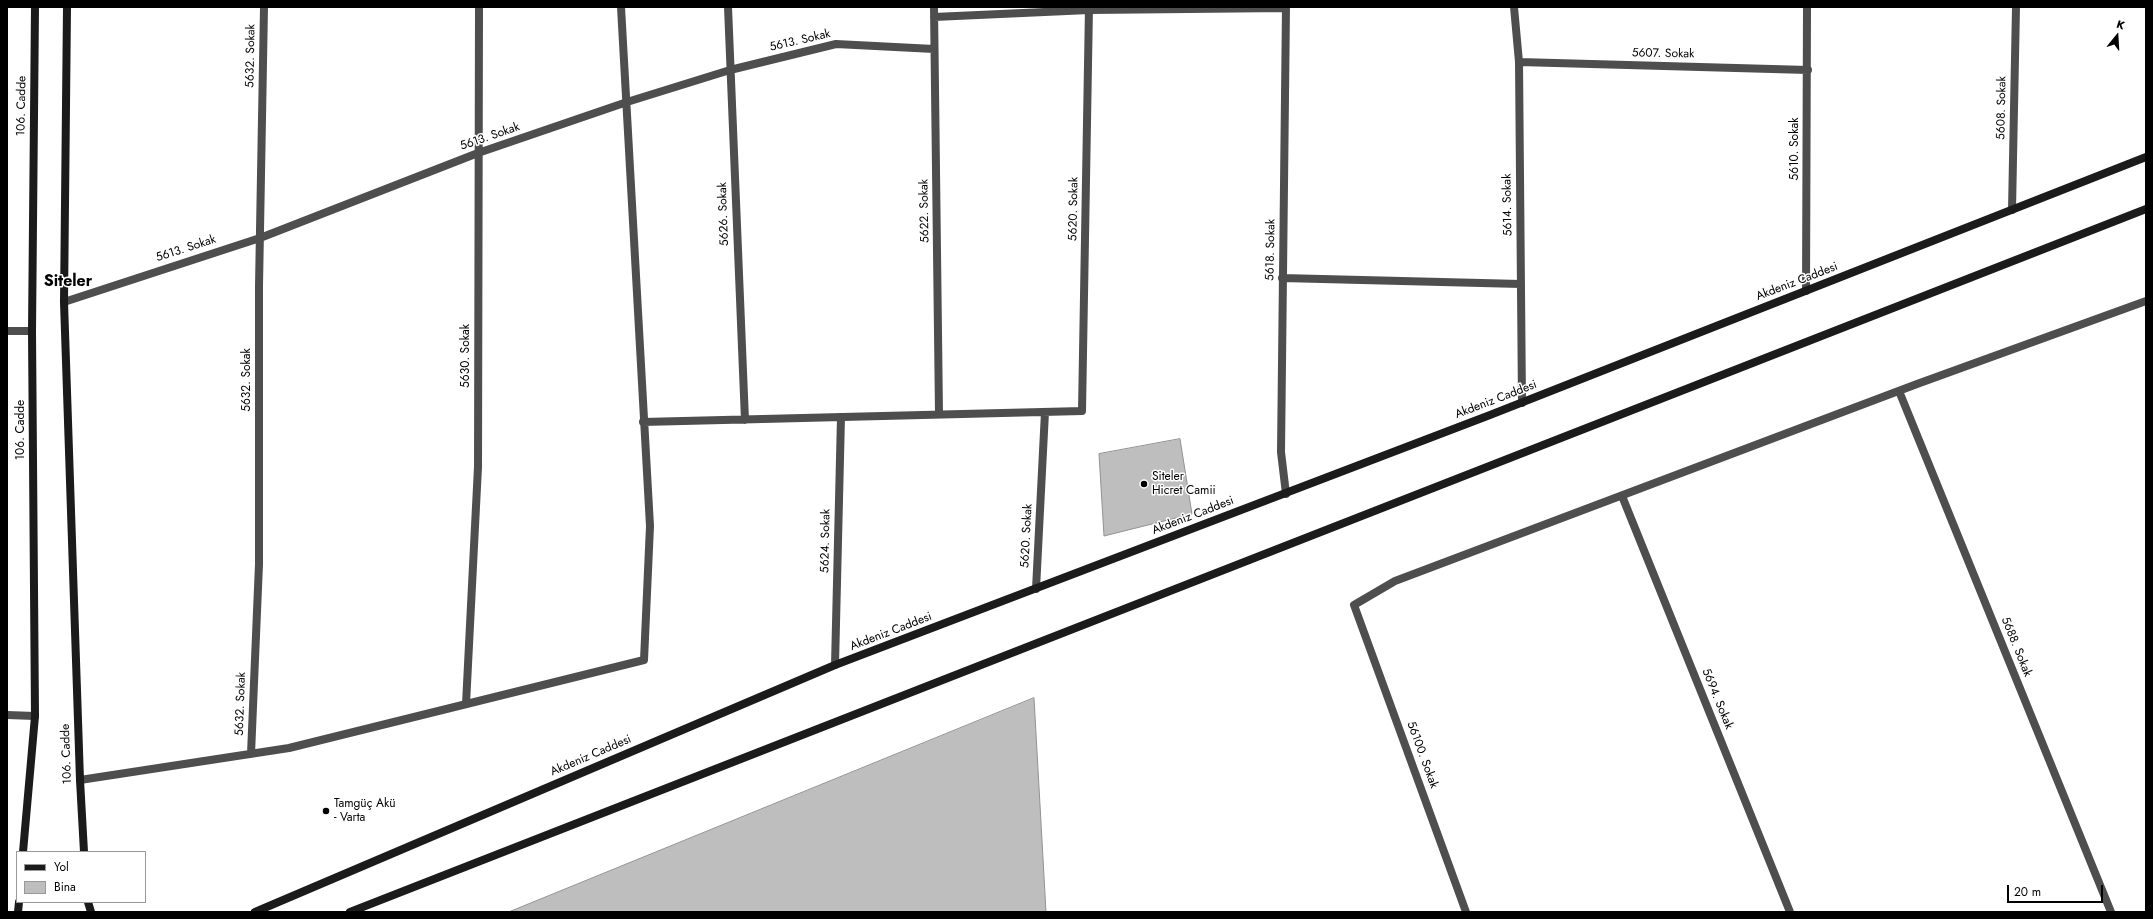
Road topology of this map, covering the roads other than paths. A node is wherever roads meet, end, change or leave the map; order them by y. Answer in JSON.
{"nodes":[{"id":1,"x":35,"y":7,"type":"edge"},
{"id":2,"x":67,"y":7,"type":"edge"},
{"id":3,"x":264,"y":7,"type":"edge"},
{"id":4,"x":479,"y":7,"type":"edge"},
{"id":5,"x":621,"y":7,"type":"edge"},
{"id":6,"x":728,"y":7,"type":"edge"},
{"id":7,"x":934,"y":7,"type":"edge"},
{"id":8,"x":1514,"y":7,"type":"edge"},
{"id":9,"x":1808,"y":7,"type":"edge"},
{"id":10,"x":2016,"y":7,"type":"edge"},
{"id":11,"x":1089,"y":8,"type":"edge"},
{"id":12,"x":1286,"y":8,"type":"edge"},
{"id":13,"x":934,"y":17,"type":"junction"},
{"id":14,"x":934,"y":48,"type":"junction"},
{"id":15,"x":1519,"y":62,"type":"junction"},
{"id":16,"x":730,"y":70,"type":"junction"},
{"id":17,"x":1808,"y":70,"type":"junction"},
{"id":18,"x":627,"y":102,"type":"junction"},
{"id":19,"x":478,"y":153,"type":"junction"},
{"id":20,"x":2146,"y":158,"type":"edge"},
{"id":21,"x":2146,"y":209,"type":"edge"},
{"id":22,"x":2012,"y":210,"type":"junction"},
{"id":23,"x":260,"y":238,"type":"junction"},
{"id":24,"x":1282,"y":278,"type":"junction"},
{"id":25,"x":1521,"y":284,"type":"junction"},
{"id":26,"x":1806,"y":291,"type":"junction"},
{"id":27,"x":2146,"y":301,"type":"edge"},
{"id":28,"x":64,"y":302,"type":"junction"},
{"id":29,"x":7,"y":331,"type":"edge"},
{"id":30,"x":32,"y":331,"type":"junction"},
{"id":31,"x":1899,"y":391,"type":"junction"},
{"id":32,"x":1522,"y":403,"type":"junction"},
{"id":33,"x":1045,"y":412,"type":"junction"},
{"id":34,"x":940,"y":414,"type":"junction"},
{"id":35,"x":841,"y":417,"type":"junction"},
{"id":36,"x":745,"y":420,"type":"junction"},
{"id":37,"x":644,"y":422,"type":"junction"},
{"id":38,"x":1286,"y":494,"type":"junction"},
{"id":39,"x":1622,"y":496,"type":"junction"},
{"id":40,"x":1036,"y":589,"type":"junction"},
{"id":41,"x":836,"y":665,"type":"junction"},
{"id":42,"x":466,"y":704,"type":"junction"},
{"id":43,"x":7,"y":715,"type":"edge"},
{"id":44,"x":35,"y":716,"type":"junction"},
{"id":45,"x":251,"y":754,"type":"junction"},
{"id":46,"x":80,"y":780,"type":"junction"},
{"id":47,"x":23,"y":851,"type":"edge"},
{"id":48,"x":84,"y":851,"type":"edge"},
{"id":49,"x":255,"y":912,"type":"edge"},
{"id":50,"x":350,"y":912,"type":"edge"},
{"id":51,"x":1466,"y":912,"type":"edge"},
{"id":52,"x":1790,"y":912,"type":"edge"},
{"id":53,"x":2111,"y":912,"type":"edge"}],
"edges":[{"from":1,"to":30,"type":"main road","name":"106. Cadde"},
{"from":2,"to":28,"type":"main road","name":"106. Cadde"},
{"from":3,"to":23,"type":"street","name":"5632. Sokak"},
{"from":4,"to":19,"type":"street","name":"5630. Sokak"},
{"from":5,"to":18,"type":"street"},
{"from":6,"to":16,"type":"street","name":"5626. Sokak"},
{"from":7,"to":13,"type":"street","name":"5622. Sokak"},
{"from":8,"to":15,"type":"street","name":"5614. Sokak"},
{"from":9,"to":17,"type":"street","name":"5610. Sokak"},
{"from":10,"to":22,"type":"street","name":"5608. Sokak"},
{"from":11,"to":12,"type":"street"},
{"from":11,"to":13,"type":"street"},
{"from":11,"to":33,"type":"street","name":"5620. Sokak"},
{"from":12,"to":24,"type":"street","name":"5618. Sokak"},
{"from":13,"to":14,"type":"street","name":"5622. Sokak"},
{"from":14,"to":16,"type":"street","name":"5613. Sokak"},
{"from":14,"to":34,"type":"street","name":"5622. Sokak"},
{"from":15,"to":17,"type":"street","name":"5607. Sokak"},
{"from":15,"to":25,"type":"street","name":"5614. Sokak"},
{"from":16,"to":18,"type":"street","name":"5613. Sokak"},
{"from":16,"to":36,"type":"street","name":"5626. Sokak"},
{"from":17,"to":26,"type":"street","name":"5610. Sokak"},
{"from":18,"to":19,"type":"street","name":"5613. Sokak"},
{"from":18,"to":37,"type":"street"},
{"from":19,"to":23,"type":"street","name":"5613. Sokak"},
{"from":19,"to":42,"type":"street","name":"5630. Sokak"},
{"from":20,"to":22,"type":"main road","name":"Akdeniz Caddesi"},
{"from":21,"to":50,"type":"main road"},
{"from":22,"to":26,"type":"main road","name":"Akdeniz Caddesi"},
{"from":23,"to":28,"type":"street","name":"5613. Sokak"},
{"from":23,"to":45,"type":"street","name":"5632. Sokak"},
{"from":24,"to":25,"type":"street"},
{"from":24,"to":38,"type":"street","name":"5618. Sokak"},
{"from":25,"to":32,"type":"street","name":"5614. Sokak"},
{"from":26,"to":32,"type":"main road","name":"Akdeniz Caddesi"},
{"from":27,"to":31,"type":"street"},
{"from":28,"to":46,"type":"main road","name":"106. Cadde"},
{"from":29,"to":30,"type":"street"},
{"from":30,"to":44,"type":"main road","name":"106. Cadde"},
{"from":31,"to":39,"type":"street"},
{"from":31,"to":53,"type":"street","name":"5688. Sokak"},
{"from":32,"to":38,"type":"main road","name":"Akdeniz Caddesi"},
{"from":33,"to":34,"type":"street"},
{"from":33,"to":40,"type":"street","name":"5620. Sokak"},
{"from":34,"to":35,"type":"street"},
{"from":35,"to":36,"type":"street"},
{"from":35,"to":41,"type":"street","name":"5624. Sokak"},
{"from":36,"to":37,"type":"street"},
{"from":37,"to":42,"type":"street"},
{"from":38,"to":40,"type":"main road","name":"Akdeniz Caddesi"},
{"from":39,"to":51,"type":"street","name":"56100. Sokak"},
{"from":39,"to":52,"type":"street","name":"5694. Sokak"},
{"from":40,"to":41,"type":"main road","name":"Akdeniz Caddesi"},
{"from":41,"to":49,"type":"main road","name":"Akdeniz Caddesi"},
{"from":42,"to":45,"type":"street"},
{"from":43,"to":44,"type":"street"},
{"from":44,"to":47,"type":"main road","name":"106. Cadde"},
{"from":45,"to":46,"type":"street"},
{"from":46,"to":48,"type":"main road","name":"106. Cadde"}]}
